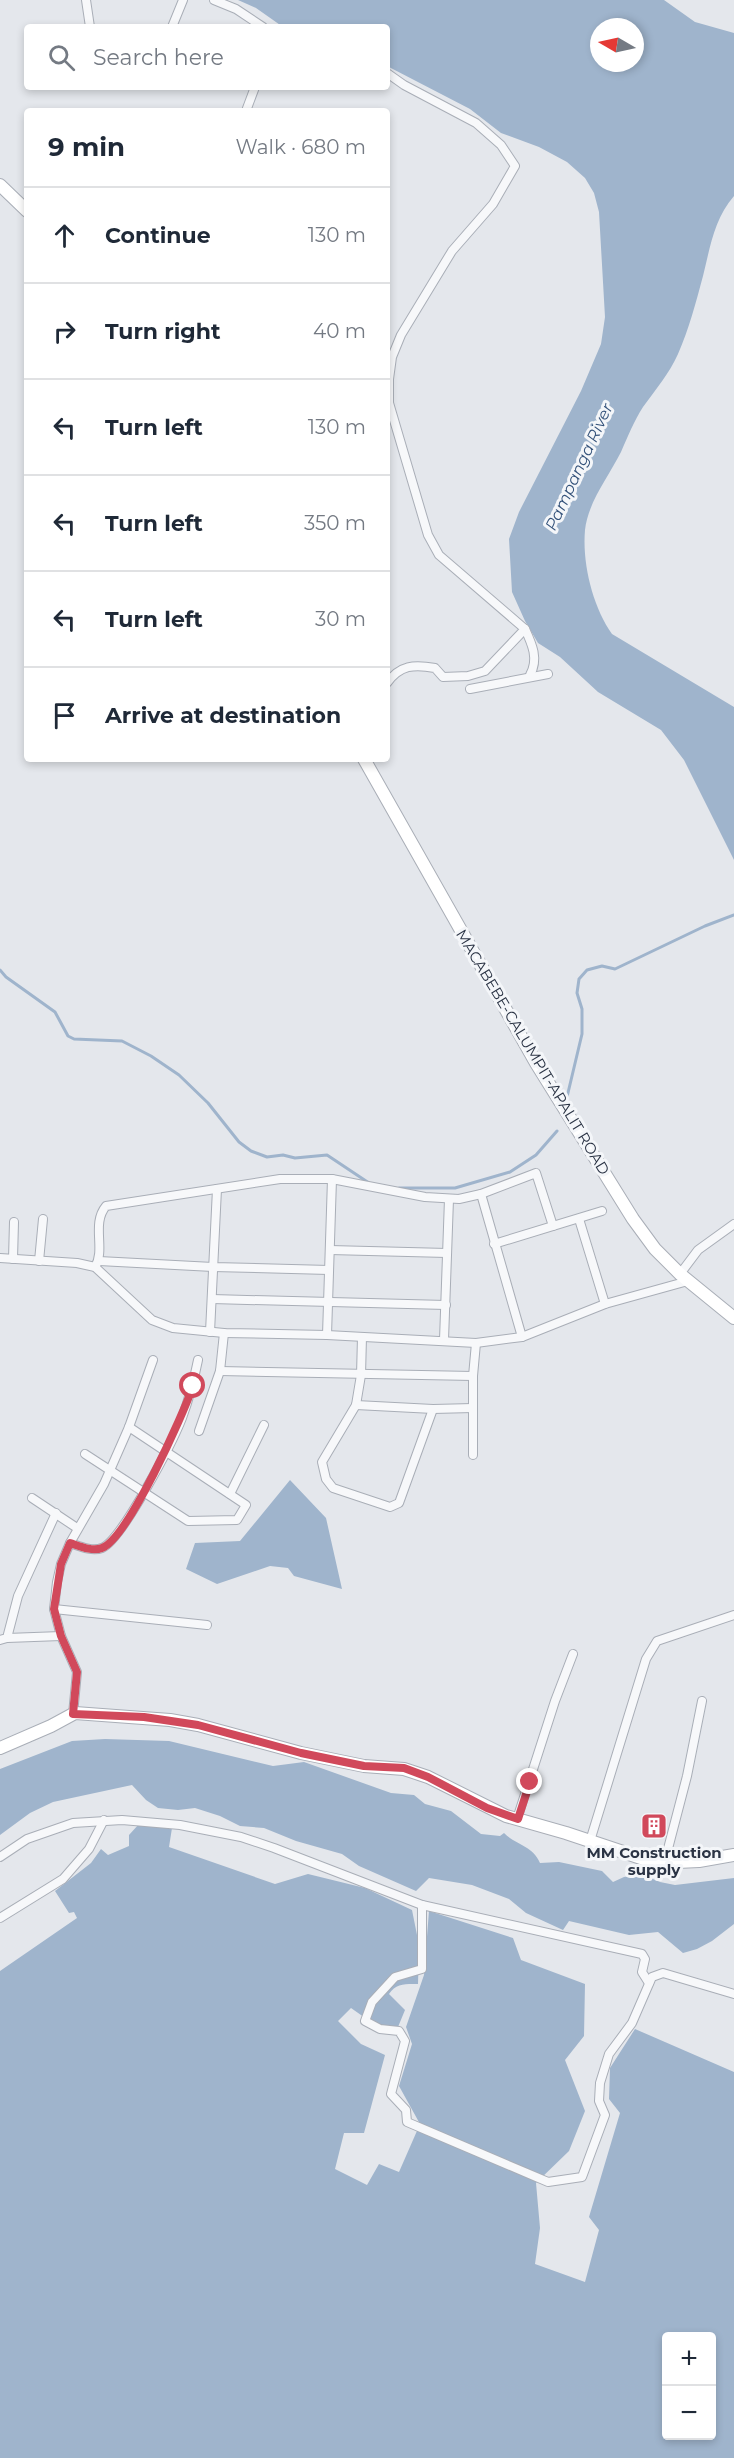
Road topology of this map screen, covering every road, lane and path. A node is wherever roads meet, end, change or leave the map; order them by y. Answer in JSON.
{"nodes":[{"id":1,"x":86,"y":0,"type":"edge"},
{"id":2,"x":183,"y":0,"type":"edge"},
{"id":3,"x":214,"y":0,"type":"edge"},
{"id":4,"x":248,"y":17,"type":"junction"},
{"id":5,"x":90,"y":24,"type":"edge"},
{"id":6,"x":173,"y":24,"type":"edge"},
{"id":7,"x":244,"y":24,"type":"edge"},
{"id":8,"x":258,"y":24,"type":"edge"},
{"id":9,"x":390,"y":74,"type":"edge"},
{"id":10,"x":254,"y":90,"type":"edge"},
{"id":11,"x":247,"y":108,"type":"edge"},
{"id":12,"x":0,"y":185,"type":"edge"},
{"id":13,"x":24,"y":208,"type":"edge"},
{"id":14,"x":390,"y":372,"type":"edge"},
{"id":15,"x":390,"y":406,"type":"edge"},
{"id":16,"x":525,"y":629,"type":"junction"},
{"id":17,"x":548,"y":674,"type":"dead end"},
{"id":18,"x":530,"y":675,"type":"junction"},
{"id":19,"x":390,"y":679,"type":"edge"},
{"id":20,"x":470,"y":689,"type":"dead end"},
{"id":21,"x":366,"y":762,"type":"edge"},
{"id":22,"x":332,"y":1179,"type":"junction"},
{"id":23,"x":217,"y":1189,"type":"junction"},
{"id":24,"x":481,"y":1194,"type":"junction"},
{"id":25,"x":449,"y":1199,"type":"junction"},
{"id":26,"x":602,"y":1211,"type":"dead end"},
{"id":27,"x":43,"y":1219,"type":"dead end"},
{"id":28,"x":579,"y":1219,"type":"junction"},
{"id":29,"x":14,"y":1222,"type":"dead end"},
{"id":30,"x":734,"y":1224,"type":"edge"},
{"id":31,"x":553,"y":1226,"type":"junction"},
{"id":32,"x":494,"y":1244,"type":"junction"},
{"id":33,"x":330,"y":1250,"type":"junction"},
{"id":34,"x":447,"y":1253,"type":"junction"},
{"id":35,"x":0,"y":1258,"type":"edge"},
{"id":36,"x":13,"y":1259,"type":"junction"},
{"id":37,"x":39,"y":1261,"type":"junction"},
{"id":38,"x":97,"y":1264,"type":"junction"},
{"id":39,"x":213,"y":1268,"type":"junction"},
{"id":40,"x":329,"y":1270,"type":"junction"},
{"id":41,"x":684,"y":1278,"type":"junction"},
{"id":42,"x":213,"y":1299,"type":"junction"},
{"id":43,"x":328,"y":1300,"type":"junction"},
{"id":44,"x":605,"y":1304,"type":"junction"},
{"id":45,"x":446,"y":1305,"type":"junction"},
{"id":46,"x":734,"y":1318,"type":"edge"},
{"id":47,"x":210,"y":1332,"type":"junction"},
{"id":48,"x":224,"y":1333,"type":"junction"},
{"id":49,"x":327,"y":1335,"type":"junction"},
{"id":50,"x":522,"y":1336,"type":"junction"},
{"id":51,"x":362,"y":1338,"type":"junction"},
{"id":52,"x":444,"y":1340,"type":"junction"},
{"id":53,"x":476,"y":1343,"type":"junction"},
{"id":54,"x":153,"y":1360,"type":"dead end"},
{"id":55,"x":198,"y":1360,"type":"dead end"},
{"id":56,"x":220,"y":1371,"type":"junction"},
{"id":57,"x":361,"y":1375,"type":"junction"},
{"id":58,"x":473,"y":1376,"type":"junction"},
{"id":59,"x":356,"y":1405,"type":"junction"},
{"id":60,"x":473,"y":1408,"type":"junction"},
{"id":61,"x":433,"y":1409,"type":"junction"},
{"id":62,"x":264,"y":1425,"type":"dead end"},
{"id":63,"x":129,"y":1427,"type":"junction"},
{"id":64,"x":199,"y":1431,"type":"dead end"},
{"id":65,"x":165,"y":1450,"type":"junction"},
{"id":66,"x":85,"y":1454,"type":"dead end"},
{"id":67,"x":474,"y":1455,"type":"dead end"},
{"id":68,"x":109,"y":1469,"type":"junction"},
{"id":69,"x":144,"y":1492,"type":"junction"},
{"id":70,"x":230,"y":1494,"type":"junction"},
{"id":71,"x":32,"y":1498,"type":"dead end"},
{"id":72,"x":56,"y":1513,"type":"junction"},
{"id":73,"x":77,"y":1528,"type":"junction"},
{"id":74,"x":70,"y":1543,"type":"junction"},
{"id":75,"x":54,"y":1609,"type":"junction"},
{"id":76,"x":734,"y":1615,"type":"edge"},
{"id":77,"x":207,"y":1625,"type":"dead end"},
{"id":78,"x":61,"y":1636,"type":"junction"},
{"id":79,"x":3,"y":1639,"type":"edge"},
{"id":80,"x":573,"y":1654,"type":"dead end"},
{"id":81,"x":702,"y":1701,"type":"dead end"},
{"id":82,"x":73,"y":1714,"type":"junction"},
{"id":83,"x":2,"y":1743,"type":"edge"},
{"id":84,"x":518,"y":1819,"type":"junction"},
{"id":85,"x":104,"y":1820,"type":"junction"},
{"id":86,"x":590,"y":1841,"type":"junction"},
{"id":87,"x":734,"y":1855,"type":"edge"},
{"id":88,"x":0,"y":1857,"type":"edge"},
{"id":89,"x":664,"y":1864,"type":"junction"},
{"id":90,"x":422,"y":1905,"type":"junction"},
{"id":91,"x":0,"y":1918,"type":"edge"},
{"id":92,"x":649,"y":1983,"type":"junction"},
{"id":93,"x":734,"y":1994,"type":"edge"}],
"edges":[{"from":1,"to":5,"type":"street"},
{"from":2,"to":6,"type":"street"},
{"from":3,"to":4,"type":"street"},
{"from":4,"to":7,"type":"street"},
{"from":4,"to":8,"type":"street"},
{"from":9,"to":14,"type":"street"},
{"from":10,"to":11,"type":"street"},
{"from":12,"to":13,"type":"main road"},
{"from":15,"to":16,"type":"street"},
{"from":16,"to":18,"type":"street"},
{"from":16,"to":19,"type":"street"},
{"from":17,"to":18,"type":"street"},
{"from":18,"to":20,"type":"street"},
{"from":21,"to":41,"type":"main road","name":"MACABEBE-CALUMPIT-APALIT ROAD"},
{"from":22,"to":23,"type":"street"},
{"from":22,"to":25,"type":"street"},
{"from":22,"to":33,"type":"street"},
{"from":23,"to":38,"type":"street"},
{"from":23,"to":39,"type":"street"},
{"from":24,"to":25,"type":"street"},
{"from":24,"to":31,"type":"street"},
{"from":24,"to":32,"type":"street"},
{"from":25,"to":34,"type":"street"},
{"from":26,"to":28,"type":"street"},
{"from":27,"to":37,"type":"street"},
{"from":28,"to":31,"type":"street"},
{"from":28,"to":44,"type":"street"},
{"from":29,"to":36,"type":"street"},
{"from":30,"to":41,"type":"street"},
{"from":31,"to":32,"type":"street"},
{"from":32,"to":50,"type":"street"},
{"from":33,"to":34,"type":"street"},
{"from":33,"to":40,"type":"street"},
{"from":34,"to":45,"type":"street"},
{"from":35,"to":36,"type":"street"},
{"from":36,"to":37,"type":"street"},
{"from":37,"to":38,"type":"street"},
{"from":38,"to":39,"type":"street"},
{"from":38,"to":47,"type":"street"},
{"from":39,"to":40,"type":"street"},
{"from":39,"to":42,"type":"street"},
{"from":40,"to":43,"type":"street"},
{"from":41,"to":44,"type":"street"},
{"from":41,"to":46,"type":"main road","name":"MACABEBE-CALUMPIT-APALIT ROAD"},
{"from":42,"to":43,"type":"street"},
{"from":42,"to":47,"type":"street"},
{"from":43,"to":45,"type":"street"},
{"from":43,"to":49,"type":"street"},
{"from":44,"to":50,"type":"street"},
{"from":45,"to":52,"type":"street"},
{"from":47,"to":48,"type":"street"},
{"from":48,"to":49,"type":"street"},
{"from":48,"to":56,"type":"street"},
{"from":49,"to":51,"type":"street"},
{"from":50,"to":53,"type":"street"},
{"from":51,"to":52,"type":"street"},
{"from":51,"to":57,"type":"street"},
{"from":52,"to":53,"type":"street"},
{"from":53,"to":58,"type":"street"},
{"from":54,"to":63,"type":"street"},
{"from":55,"to":65,"type":"street"},
{"from":56,"to":57,"type":"street"},
{"from":56,"to":64,"type":"street"},
{"from":57,"to":58,"type":"street"},
{"from":57,"to":59,"type":"street"},
{"from":58,"to":60,"type":"street"},
{"from":59,"to":61,"type":"street"},
{"from":59,"to":61,"type":"street"},
{"from":60,"to":61,"type":"street"},
{"from":60,"to":67,"type":"street"},
{"from":62,"to":70,"type":"street"},
{"from":63,"to":65,"type":"street"},
{"from":63,"to":68,"type":"street"},
{"from":65,"to":69,"type":"street"},
{"from":65,"to":70,"type":"street"},
{"from":66,"to":68,"type":"street"},
{"from":68,"to":69,"type":"street"},
{"from":68,"to":73,"type":"street"},
{"from":69,"to":70,"type":"street"},
{"from":69,"to":74,"type":"street"},
{"from":71,"to":72,"type":"street"},
{"from":72,"to":73,"type":"street"},
{"from":72,"to":79,"type":"street"},
{"from":73,"to":74,"type":"street"},
{"from":74,"to":75,"type":"street"},
{"from":75,"to":77,"type":"street"},
{"from":75,"to":78,"type":"street"},
{"from":76,"to":86,"type":"street"},
{"from":78,"to":79,"type":"street"},
{"from":78,"to":82,"type":"street"},
{"from":80,"to":84,"type":"street"},
{"from":81,"to":89,"type":"street"},
{"from":82,"to":83,"type":"main road"},
{"from":82,"to":84,"type":"main road"},
{"from":84,"to":86,"type":"main road"},
{"from":85,"to":88,"type":"street"},
{"from":85,"to":90,"type":"street"},
{"from":85,"to":91,"type":"street"},
{"from":86,"to":89,"type":"main road"},
{"from":87,"to":89,"type":"main road"},
{"from":90,"to":92,"type":"street"},
{"from":90,"to":92,"type":"street"},
{"from":92,"to":93,"type":"street"}]}
